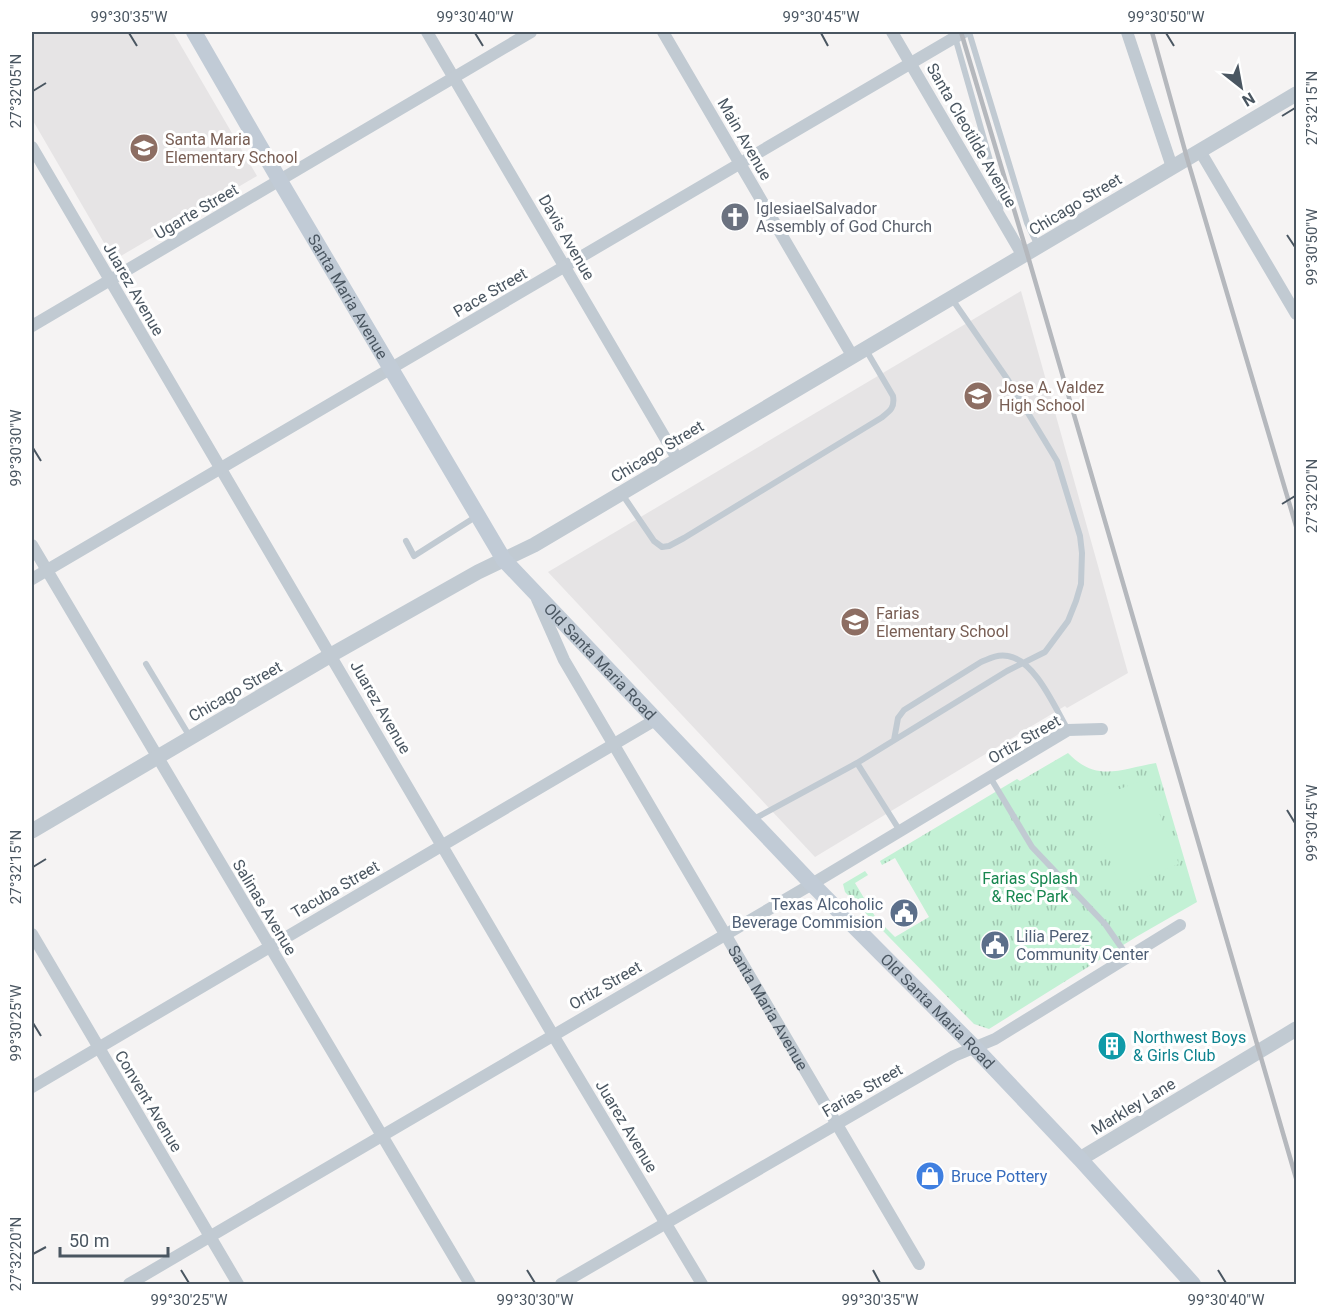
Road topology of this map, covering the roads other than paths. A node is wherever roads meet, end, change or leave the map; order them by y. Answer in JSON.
{"nodes":[{"id":1,"x":194,"y":32,"type":"edge"},
{"id":2,"x":428,"y":32,"type":"edge"},
{"id":3,"x":531,"y":32,"type":"edge"},
{"id":4,"x":663,"y":32,"type":"edge"},
{"id":5,"x":892,"y":32,"type":"edge"},
{"id":6,"x":969,"y":32,"type":"edge"},
{"id":7,"x":1127,"y":32,"type":"edge"},
{"id":8,"x":957,"y":33,"type":"edge"},
{"id":9,"x":910,"y":63,"type":"junction"},
{"id":10,"x":454,"y":77,"type":"junction"},
{"id":11,"x":1296,"y":94,"type":"edge"},
{"id":12,"x":32,"y":147,"type":"edge"},
{"id":13,"x":1200,"y":151,"type":"junction"},
{"id":14,"x":740,"y":164,"type":"junction"},
{"id":15,"x":1172,"y":167,"type":"junction"},
{"id":16,"x":280,"y":181,"type":"junction"},
{"id":17,"x":999,"y":216,"type":"junction"},
{"id":18,"x":1038,"y":247,"type":"junction"},
{"id":19,"x":1023,"y":256,"type":"junction"},
{"id":20,"x":565,"y":267,"type":"junction"},
{"id":21,"x":110,"y":280,"type":"junction"},
{"id":22,"x":951,"y":298,"type":"junction"},
{"id":23,"x":1296,"y":314,"type":"edge"},
{"id":24,"x":32,"y":326,"type":"edge"},
{"id":25,"x":860,"y":353,"type":"junction"},
{"id":26,"x":391,"y":369,"type":"junction"},
{"id":27,"x":678,"y":460,"type":"junction"},
{"id":28,"x":220,"y":467,"type":"junction"},
{"id":29,"x":622,"y":493,"type":"junction"},
{"id":30,"x":478,"y":516,"type":"junction"},
{"id":31,"x":406,"y":541,"type":"dead end"},
{"id":32,"x":32,"y":545,"type":"edge"},
{"id":33,"x":504,"y":560,"type":"junction"},
{"id":34,"x":46,"y":570,"type":"junction"},
{"id":35,"x":32,"y":579,"type":"edge"},
{"id":36,"x":534,"y":592,"type":"junction"},
{"id":37,"x":331,"y":655,"type":"junction"},
{"id":38,"x":1025,"y":663,"type":"junction"},
{"id":39,"x":146,"y":664,"type":"dead end"},
{"id":40,"x":655,"y":720,"type":"junction"},
{"id":41,"x":1102,"y":729,"type":"dead end"},
{"id":42,"x":1068,"y":730,"type":"junction"},
{"id":43,"x":191,"y":738,"type":"junction"},
{"id":44,"x":894,"y":740,"type":"junction"},
{"id":45,"x":614,"y":744,"type":"junction"},
{"id":46,"x":157,"y":757,"type":"junction"},
{"id":47,"x":857,"y":763,"type":"junction"},
{"id":48,"x":990,"y":777,"type":"junction"},
{"id":49,"x":750,"y":821,"type":"junction"},
{"id":50,"x":32,"y":831,"type":"edge"},
{"id":51,"x":900,"y":831,"type":"junction"},
{"id":52,"x":443,"y":845,"type":"junction"},
{"id":53,"x":812,"y":884,"type":"junction"},
{"id":54,"x":1180,"y":926,"type":"dead end"},
{"id":55,"x":32,"y":934,"type":"edge"},
{"id":56,"x":725,"y":934,"type":"junction"},
{"id":57,"x":270,"y":947,"type":"junction"},
{"id":58,"x":1128,"y":957,"type":"junction"},
{"id":59,"x":1296,"y":1029,"type":"edge"},
{"id":60,"x":553,"y":1035,"type":"junction"},
{"id":61,"x":98,"y":1047,"type":"junction"},
{"id":62,"x":975,"y":1048,"type":"junction"},
{"id":63,"x":32,"y":1087,"type":"edge"},
{"id":64,"x":837,"y":1124,"type":"junction"},
{"id":65,"x":382,"y":1136,"type":"junction"},
{"id":66,"x":1080,"y":1159,"type":"junction"},
{"id":67,"x":666,"y":1224,"type":"junction"},
{"id":68,"x":210,"y":1237,"type":"junction"},
{"id":69,"x":919,"y":1264,"type":"dead end"},
{"id":70,"x":129,"y":1284,"type":"edge"},
{"id":71,"x":238,"y":1284,"type":"edge"},
{"id":72,"x":470,"y":1284,"type":"edge"},
{"id":73,"x":561,"y":1284,"type":"edge"},
{"id":74,"x":702,"y":1284,"type":"edge"},
{"id":75,"x":1193,"y":1284,"type":"edge"}],
"edges":[{"from":1,"to":16,"type":"main road","name":"Santa Maria Avenue"},
{"from":2,"to":10,"type":"street","name":"Davis Avenue"},
{"from":3,"to":10,"type":"street","name":"Ugarte Street"},
{"from":4,"to":14,"type":"street","name":"Main Avenue"},
{"from":5,"to":9,"type":"street","name":"Santa Cleotilde Avenue"},
{"from":6,"to":18,"type":"lane"},
{"from":7,"to":15,"type":"street"},
{"from":8,"to":9,"type":"street","name":"Pace Street"},
{"from":8,"to":17,"type":"lane"},
{"from":9,"to":14,"type":"street","name":"Pace Street"},
{"from":9,"to":17,"type":"street","name":"Santa Cleotilde Avenue"},
{"from":10,"to":16,"type":"street","name":"Ugarte Street"},
{"from":10,"to":20,"type":"street","name":"Davis Avenue"},
{"from":11,"to":13,"type":"street","name":"Chicago Street"},
{"from":12,"to":21,"type":"street","name":"Juarez Avenue"},
{"from":13,"to":15,"type":"street","name":"Chicago Street"},
{"from":13,"to":23,"type":"street"},
{"from":14,"to":20,"type":"street","name":"Pace Street"},
{"from":14,"to":25,"type":"street","name":"Main Avenue"},
{"from":15,"to":18,"type":"street","name":"Chicago Street"},
{"from":16,"to":21,"type":"street","name":"Ugarte Street"},
{"from":16,"to":26,"type":"main road","name":"Santa Maria Avenue"},
{"from":17,"to":19,"type":"street","name":"Santa Cleotilde Avenue"},
{"from":18,"to":19,"type":"street","name":"Chicago Street"},
{"from":19,"to":22,"type":"street","name":"Chicago Street"},
{"from":20,"to":26,"type":"street","name":"Pace Street"},
{"from":20,"to":27,"type":"street","name":"Davis Avenue"},
{"from":21,"to":24,"type":"street","name":"Ugarte Street"},
{"from":21,"to":28,"type":"street","name":"Juarez Avenue"},
{"from":22,"to":25,"type":"street","name":"Chicago Street"},
{"from":22,"to":38,"type":"lane"},
{"from":25,"to":27,"type":"street","name":"Chicago Street"},
{"from":25,"to":29,"type":"lane"},
{"from":26,"to":28,"type":"street","name":"Pace Street"},
{"from":26,"to":30,"type":"main road","name":"Santa Maria Avenue"},
{"from":27,"to":29,"type":"street","name":"Chicago Street"},
{"from":28,"to":34,"type":"street","name":"Pace Street"},
{"from":28,"to":37,"type":"street","name":"Juarez Avenue"},
{"from":29,"to":33,"type":"street","name":"Chicago Street"},
{"from":30,"to":31,"type":"lane"},
{"from":30,"to":33,"type":"main road","name":"Santa Maria Avenue"},
{"from":32,"to":34,"type":"street","name":"Salinas Avenue"},
{"from":33,"to":36,"type":"main road","name":"Old Santa Maria Road"},
{"from":33,"to":37,"type":"street","name":"Chicago Street"},
{"from":34,"to":35,"type":"street","name":"Pace Street"},
{"from":34,"to":46,"type":"street","name":"Salinas Avenue"},
{"from":36,"to":40,"type":"main road","name":"Old Santa Maria Road"},
{"from":36,"to":45,"type":"street","name":"Santa Maria Avenue"},
{"from":37,"to":43,"type":"street","name":"Chicago Street"},
{"from":37,"to":52,"type":"street","name":"Juarez Avenue"},
{"from":38,"to":42,"type":"lane"},
{"from":38,"to":44,"type":"lane"},
{"from":38,"to":44,"type":"lane"},
{"from":39,"to":43,"type":"lane"},
{"from":40,"to":45,"type":"street","name":"Tacuba Street"},
{"from":40,"to":49,"type":"main road","name":"Old Santa Maria Road"},
{"from":41,"to":42,"type":"street","name":"Ortiz Street"},
{"from":42,"to":48,"type":"street","name":"Ortiz Street"},
{"from":43,"to":46,"type":"street","name":"Chicago Street"},
{"from":44,"to":47,"type":"lane"},
{"from":45,"to":52,"type":"street","name":"Tacuba Street"},
{"from":45,"to":56,"type":"street","name":"Santa Maria Avenue"},
{"from":46,"to":50,"type":"street","name":"Chicago Street"},
{"from":46,"to":57,"type":"street","name":"Salinas Avenue"},
{"from":47,"to":49,"type":"lane"},
{"from":47,"to":51,"type":"lane"},
{"from":48,"to":51,"type":"street","name":"Ortiz Street"},
{"from":48,"to":58,"type":"lane"},
{"from":49,"to":53,"type":"main road","name":"Old Santa Maria Road"},
{"from":51,"to":53,"type":"street","name":"Ortiz Street"},
{"from":52,"to":57,"type":"street","name":"Tacuba Street"},
{"from":52,"to":60,"type":"street","name":"Juarez Avenue"},
{"from":53,"to":56,"type":"street","name":"Ortiz Street"},
{"from":53,"to":62,"type":"main road","name":"Old Santa Maria Road"},
{"from":54,"to":58,"type":"street","name":"Farias Street"},
{"from":55,"to":61,"type":"street","name":"Convent Avenue"},
{"from":56,"to":60,"type":"street","name":"Ortiz Street"},
{"from":56,"to":64,"type":"street","name":"Santa Maria Avenue"},
{"from":57,"to":61,"type":"street","name":"Tacuba Street"},
{"from":57,"to":65,"type":"street","name":"Salinas Avenue"},
{"from":58,"to":62,"type":"street","name":"Farias Street"},
{"from":59,"to":66,"type":"street","name":"Markley Lane"},
{"from":60,"to":65,"type":"street","name":"Ortiz Street"},
{"from":60,"to":67,"type":"street","name":"Juarez Avenue"},
{"from":61,"to":63,"type":"street","name":"Tacuba Street"},
{"from":61,"to":68,"type":"street","name":"Convent Avenue"},
{"from":62,"to":64,"type":"street","name":"Farias Street"},
{"from":62,"to":66,"type":"main road","name":"Old Santa Maria Road"},
{"from":64,"to":67,"type":"street","name":"Farias Street"},
{"from":64,"to":69,"type":"street","name":"Santa Maria Avenue"},
{"from":65,"to":68,"type":"street","name":"Ortiz Street"},
{"from":65,"to":72,"type":"street","name":"Salinas Avenue"},
{"from":66,"to":75,"type":"main road","name":"Old Santa Maria Road"},
{"from":67,"to":73,"type":"street","name":"Farias Street"},
{"from":67,"to":74,"type":"street","name":"Juarez Avenue"},
{"from":68,"to":70,"type":"street","name":"Ortiz Street"},
{"from":68,"to":71,"type":"street","name":"Convent Avenue"}]}
